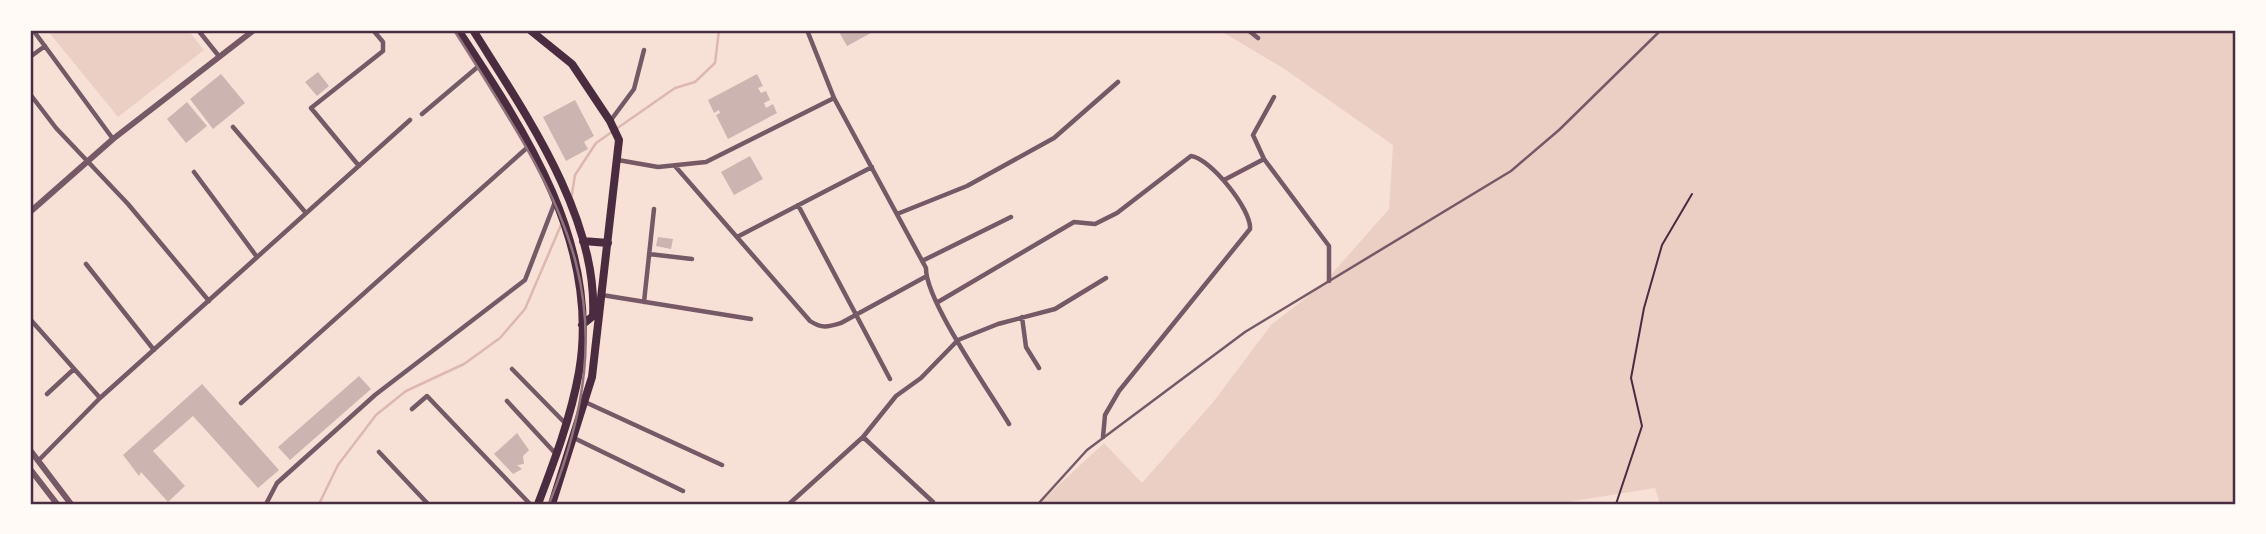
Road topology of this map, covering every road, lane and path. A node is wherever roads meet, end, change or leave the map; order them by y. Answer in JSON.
{"nodes":[{"id":1,"x":33,"y":30,"type":"edge"},
{"id":2,"x":198,"y":30,"type":"edge"},
{"id":3,"x":254,"y":30,"type":"edge"},
{"id":4,"x":373,"y":30,"type":"edge"},
{"id":5,"x":458,"y":30,"type":"edge"},
{"id":6,"x":473,"y":30,"type":"edge"},
{"id":7,"x":530,"y":30,"type":"edge"},
{"id":8,"x":807,"y":30,"type":"edge"},
{"id":9,"x":1248,"y":30,"type":"edge"},
{"id":10,"x":1661,"y":30,"type":"edge"},
{"id":11,"x":1258,"y":38,"type":"dead end"},
{"id":12,"x":45,"y":46,"type":"junction"},
{"id":13,"x":644,"y":50,"type":"dead end"},
{"id":14,"x":218,"y":55,"type":"junction"},
{"id":15,"x":30,"y":57,"type":"edge"},
{"id":16,"x":482,"y":63,"type":"junction"},
{"id":17,"x":1118,"y":82,"type":"dead end"},
{"id":18,"x":30,"y":94,"type":"edge"},
{"id":19,"x":834,"y":97,"type":"junction"},
{"id":20,"x":1273,"y":97,"type":"dead end"},
{"id":21,"x":422,"y":114,"type":"dead end"},
{"id":22,"x":410,"y":120,"type":"dead end"},
{"id":23,"x":233,"y":127,"type":"dead end"},
{"id":24,"x":614,"y":128,"type":"junction"},
{"id":25,"x":113,"y":139,"type":"junction"},
{"id":26,"x":529,"y":146,"type":"junction"},
{"id":27,"x":1264,"y":159,"type":"junction"},
{"id":28,"x":90,"y":160,"type":"junction"},
{"id":29,"x":618,"y":160,"type":"junction"},
{"id":30,"x":359,"y":166,"type":"junction"},
{"id":31,"x":675,"y":166,"type":"junction"},
{"id":32,"x":872,"y":167,"type":"junction"},
{"id":33,"x":194,"y":172,"type":"dead end"},
{"id":34,"x":1224,"y":180,"type":"junction"},
{"id":35,"x":1692,"y":194,"type":"dead end"},
{"id":36,"x":557,"y":205,"type":"junction"},
{"id":37,"x":798,"y":205,"type":"junction"},
{"id":38,"x":654,"y":209,"type":"dead end"},
{"id":39,"x":30,"y":212,"type":"edge"},
{"id":40,"x":306,"y":213,"type":"junction"},
{"id":41,"x":897,"y":214,"type":"junction"},
{"id":42,"x":1011,"y":217,"type":"dead end"},
{"id":43,"x":571,"y":236,"type":"junction"},
{"id":44,"x":737,"y":237,"type":"junction"},
{"id":45,"x":585,"y":241,"type":"junction"},
{"id":46,"x":608,"y":243,"type":"junction"},
{"id":47,"x":649,"y":254,"type":"junction"},
{"id":48,"x":257,"y":257,"type":"junction"},
{"id":49,"x":692,"y":259,"type":"dead end"},
{"id":50,"x":922,"y":261,"type":"junction"},
{"id":51,"x":86,"y":264,"type":"dead end"},
{"id":52,"x":926,"y":277,"type":"junction"},
{"id":53,"x":1106,"y":278,"type":"dead end"},
{"id":54,"x":1329,"y":281,"type":"junction"},
{"id":55,"x":602,"y":295,"type":"junction"},
{"id":56,"x":209,"y":301,"type":"junction"},
{"id":57,"x":644,"y":302,"type":"junction"},
{"id":58,"x":938,"y":302,"type":"junction"},
{"id":59,"x":855,"y":316,"type":"junction"},
{"id":60,"x":1022,"y":317,"type":"junction"},
{"id":61,"x":30,"y":318,"type":"edge"},
{"id":62,"x":751,"y":319,"type":"dead end"},
{"id":63,"x":582,"y":325,"type":"junction"},
{"id":64,"x":958,"y":340,"type":"junction"},
{"id":65,"x":154,"y":350,"type":"junction"},
{"id":66,"x":1039,"y":368,"type":"dead end"},
{"id":67,"x":74,"y":369,"type":"junction"},
{"id":68,"x":512,"y":369,"type":"dead end"},
{"id":69,"x":890,"y":379,"type":"dead end"},
{"id":70,"x":47,"y":394,"type":"dead end"},
{"id":71,"x":100,"y":398,"type":"junction"},
{"id":72,"x":508,"y":401,"type":"dead end"},
{"id":73,"x":585,"y":402,"type":"junction"},
{"id":74,"x":241,"y":403,"type":"dead end"},
{"id":75,"x":411,"y":410,"type":"dead end"},
{"id":76,"x":565,"y":423,"type":"junction"},
{"id":77,"x":1009,"y":424,"type":"dead end"},
{"id":78,"x":863,"y":437,"type":"junction"},
{"id":79,"x":1103,"y":437,"type":"junction"},
{"id":80,"x":575,"y":438,"type":"junction"},
{"id":81,"x":30,"y":450,"type":"edge"},
{"id":82,"x":379,"y":452,"type":"dead end"},
{"id":83,"x":555,"y":453,"type":"junction"},
{"id":84,"x":38,"y":460,"type":"junction"},
{"id":85,"x":722,"y":465,"type":"dead end"},
{"id":86,"x":30,"y":468,"type":"edge"},
{"id":87,"x":683,"y":491,"type":"dead end"},
{"id":88,"x":933,"y":502,"type":"dead end"},
{"id":89,"x":57,"y":504,"type":"edge"},
{"id":90,"x":71,"y":504,"type":"edge"},
{"id":91,"x":266,"y":504,"type":"edge"},
{"id":92,"x":428,"y":504,"type":"edge"},
{"id":93,"x":530,"y":504,"type":"edge"},
{"id":94,"x":538,"y":504,"type":"edge"},
{"id":95,"x":552,"y":504,"type":"edge"},
{"id":96,"x":789,"y":504,"type":"edge"},
{"id":97,"x":1038,"y":504,"type":"edge"},
{"id":98,"x":1616,"y":504,"type":"edge"}],
"edges":[{"from":1,"to":12,"type":"street"},
{"from":2,"to":14,"type":"street"},
{"from":3,"to":14,"type":"street"},
{"from":4,"to":30,"type":"street"},
{"from":5,"to":16,"type":"main road"},
{"from":6,"to":45,"type":"main road"},
{"from":7,"to":24,"type":"main road"},
{"from":8,"to":19,"type":"street"},
{"from":9,"to":11,"type":"street"},
{"from":10,"to":54,"type":"lane"},
{"from":12,"to":15,"type":"street"},
{"from":12,"to":25,"type":"street"},
{"from":13,"to":24,"type":"street"},
{"from":14,"to":25,"type":"street"},
{"from":16,"to":21,"type":"street"},
{"from":16,"to":26,"type":"main road"},
{"from":17,"to":41,"type":"street"},
{"from":18,"to":28,"type":"street"},
{"from":19,"to":31,"type":"street"},
{"from":19,"to":32,"type":"street"},
{"from":20,"to":27,"type":"street"},
{"from":22,"to":30,"type":"street"},
{"from":23,"to":40,"type":"street"},
{"from":24,"to":29,"type":"main road"},
{"from":25,"to":28,"type":"street"},
{"from":26,"to":36,"type":"main road"},
{"from":26,"to":74,"type":"street"},
{"from":27,"to":34,"type":"street"},
{"from":27,"to":54,"type":"street"},
{"from":28,"to":39,"type":"street"},
{"from":28,"to":56,"type":"street"},
{"from":29,"to":31,"type":"street"},
{"from":29,"to":46,"type":"main road"},
{"from":30,"to":40,"type":"street"},
{"from":31,"to":44,"type":"street"},
{"from":32,"to":37,"type":"street"},
{"from":32,"to":41,"type":"street"},
{"from":33,"to":48,"type":"street"},
{"from":34,"to":58,"type":"street"},
{"from":34,"to":79,"type":"street"},
{"from":35,"to":98,"type":"path"},
{"from":36,"to":43,"type":"main road"},
{"from":36,"to":91,"type":"street"},
{"from":37,"to":44,"type":"street"},
{"from":37,"to":59,"type":"street"},
{"from":38,"to":47,"type":"street"},
{"from":40,"to":48,"type":"street"},
{"from":41,"to":50,"type":"street"},
{"from":42,"to":50,"type":"street"},
{"from":43,"to":45,"type":"main road"},
{"from":43,"to":63,"type":"main road"},
{"from":44,"to":59,"type":"street"},
{"from":45,"to":46,"type":"main road"},
{"from":45,"to":63,"type":"main road"},
{"from":46,"to":55,"type":"main road"},
{"from":47,"to":49,"type":"street"},
{"from":47,"to":57,"type":"street"},
{"from":48,"to":56,"type":"street"},
{"from":50,"to":52,"type":"street"},
{"from":51,"to":65,"type":"street"},
{"from":52,"to":58,"type":"street"},
{"from":52,"to":59,"type":"street"},
{"from":53,"to":60,"type":"street"},
{"from":54,"to":79,"type":"lane"},
{"from":55,"to":57,"type":"street"},
{"from":55,"to":73,"type":"main road"},
{"from":56,"to":65,"type":"street"},
{"from":57,"to":62,"type":"street"},
{"from":58,"to":64,"type":"street"},
{"from":59,"to":69,"type":"street"},
{"from":60,"to":64,"type":"street"},
{"from":60,"to":66,"type":"street"},
{"from":61,"to":67,"type":"street"},
{"from":63,"to":76,"type":"main road"},
{"from":64,"to":77,"type":"street"},
{"from":64,"to":78,"type":"street"},
{"from":65,"to":71,"type":"street"},
{"from":67,"to":70,"type":"street"},
{"from":67,"to":71,"type":"street"},
{"from":68,"to":76,"type":"street"},
{"from":71,"to":84,"type":"street"},
{"from":72,"to":83,"type":"street"},
{"from":73,"to":80,"type":"main road"},
{"from":73,"to":85,"type":"street"},
{"from":75,"to":93,"type":"street"},
{"from":76,"to":83,"type":"main road"},
{"from":78,"to":88,"type":"street"},
{"from":78,"to":96,"type":"street"},
{"from":79,"to":97,"type":"lane"},
{"from":80,"to":87,"type":"street"},
{"from":80,"to":95,"type":"main road"},
{"from":81,"to":84,"type":"street"},
{"from":82,"to":92,"type":"street"},
{"from":83,"to":94,"type":"main road"},
{"from":84,"to":86,"type":"street"},
{"from":84,"to":90,"type":"street"},
{"from":86,"to":89,"type":"street"}]}
